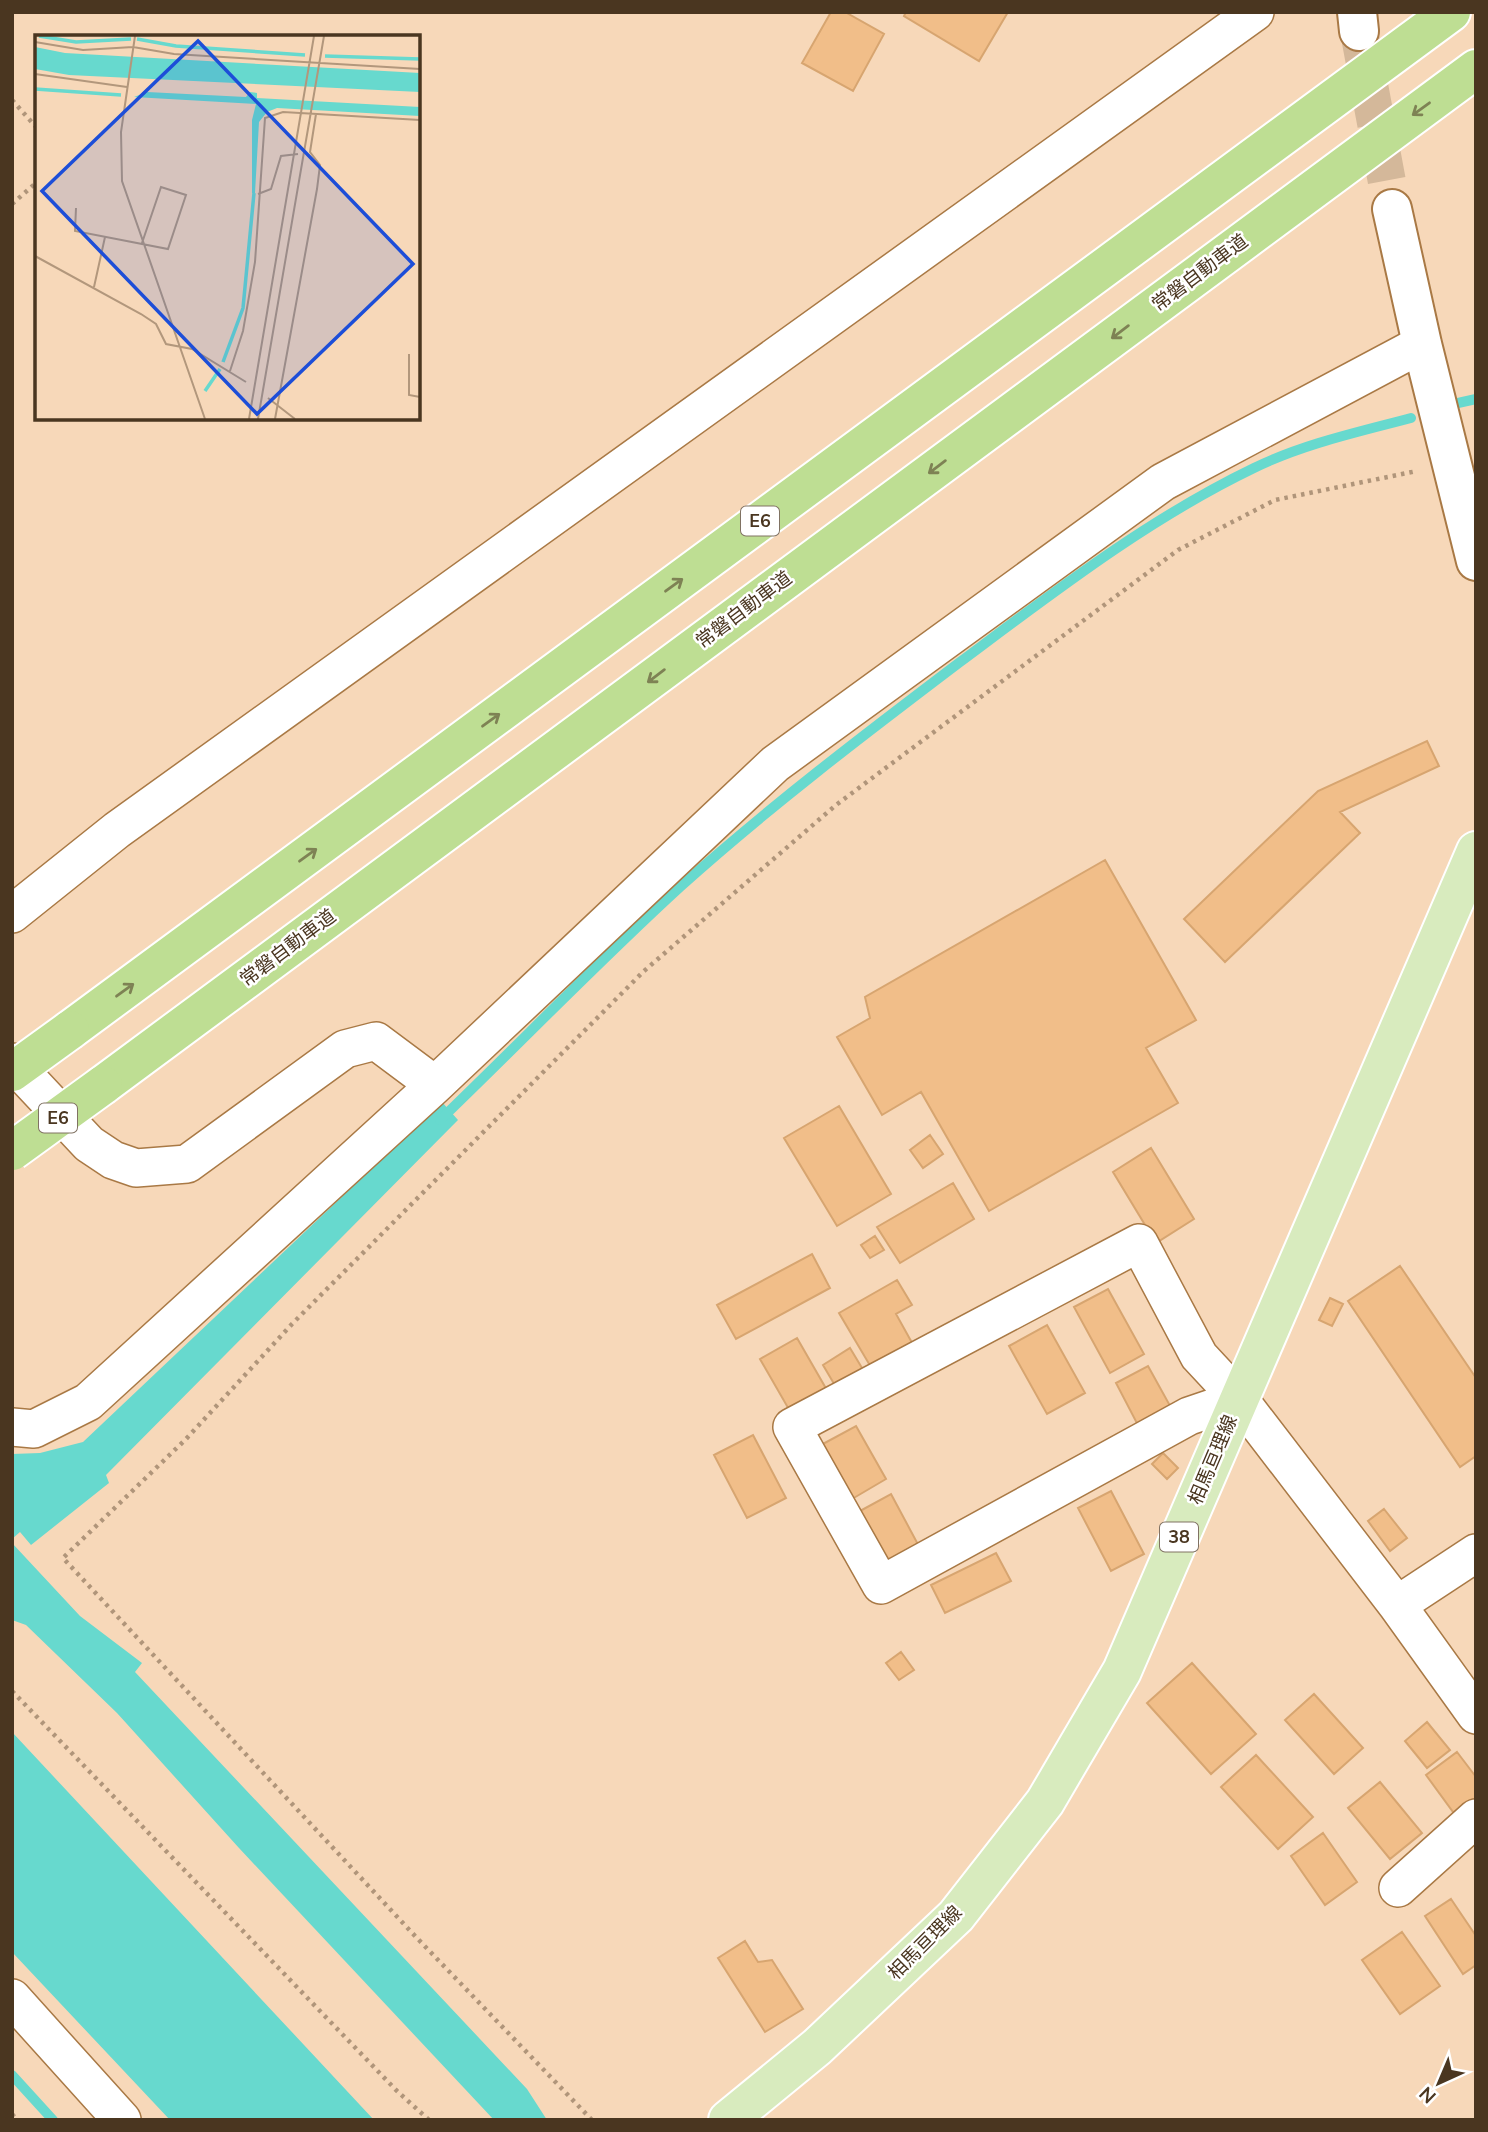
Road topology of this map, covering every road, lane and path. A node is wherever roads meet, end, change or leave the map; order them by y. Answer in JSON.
{"nodes":[{"id":1,"x":1255,"y":12,"type":"edge"},
{"id":2,"x":1451,"y":12,"type":"edge"},
{"id":3,"x":1476,"y":69,"type":"edge"},
{"id":4,"x":12,"y":100,"type":"edge"},
{"id":5,"x":35,"y":126,"type":"edge"},
{"id":6,"x":35,"y":184,"type":"edge"},
{"id":7,"x":12,"y":204,"type":"edge"},
{"id":8,"x":1392,"y":209,"type":"tunnel mouth"},
{"id":9,"x":1422,"y":344,"type":"junction"},
{"id":10,"x":1453,"y":464,"type":"junction"},
{"id":11,"x":1476,"y":561,"type":"edge"},
{"id":12,"x":1476,"y":851,"type":"edge"},
{"id":13,"x":12,"y":914,"type":"edge"},
{"id":14,"x":12,"y":1062,"type":"edge"},
{"id":15,"x":12,"y":1072,"type":"edge"},
{"id":16,"x":435,"y":1086,"type":"junction"},
{"id":17,"x":12,"y":1151,"type":"edge"},
{"id":18,"x":1239,"y":1399,"type":"junction"},
{"id":19,"x":12,"y":1427,"type":"edge"},
{"id":20,"x":1476,"y":1553,"type":"edge"},
{"id":21,"x":1397,"y":1605,"type":"junction"},
{"id":22,"x":12,"y":1691,"type":"edge"},
{"id":23,"x":1476,"y":1715,"type":"edge"},
{"id":24,"x":1476,"y":1818,"type":"edge"},
{"id":25,"x":1398,"y":1888,"type":"dead end"},
{"id":26,"x":12,"y":1998,"type":"edge"},
{"id":27,"x":12,"y":2114,"type":"edge"},
{"id":28,"x":17,"y":2120,"type":"edge"},
{"id":29,"x":122,"y":2120,"type":"edge"},
{"id":30,"x":429,"y":2120,"type":"edge"},
{"id":31,"x":592,"y":2120,"type":"edge"},
{"id":32,"x":728,"y":2120,"type":"edge"}],
"edges":[{"from":1,"to":13,"type":"street"},
{"from":15,"to":2,"type":"highway","number":"E6","one_way":true,"bridge":true},
{"from":3,"to":17,"type":"highway","name":"常磐自動車道","number":"E6","one_way":true,"bridge":true},
{"from":4,"to":5,"type":"path"},
{"from":6,"to":7,"type":"path"},
{"from":8,"to":9,"type":"street"},
{"from":9,"to":10,"type":"street"},
{"from":9,"to":16,"type":"street"},
{"from":10,"to":11,"type":"street"},
{"from":10,"to":31,"type":"path"},
{"from":12,"to":18,"type":"main road","name":"相馬亘理線","number":"38"},
{"from":14,"to":16,"type":"street"},
{"from":16,"to":19,"type":"street"},
{"from":18,"to":18,"type":"street"},
{"from":18,"to":21,"type":"street"},
{"from":18,"to":32,"type":"main road","name":"相馬亘理線","number":"38"},
{"from":20,"to":21,"type":"street"},
{"from":21,"to":23,"type":"street"},
{"from":22,"to":30,"type":"path"},
{"from":24,"to":25,"type":"street"},
{"from":26,"to":29,"type":"street"},
{"from":27,"to":28,"type":"path"}]}
